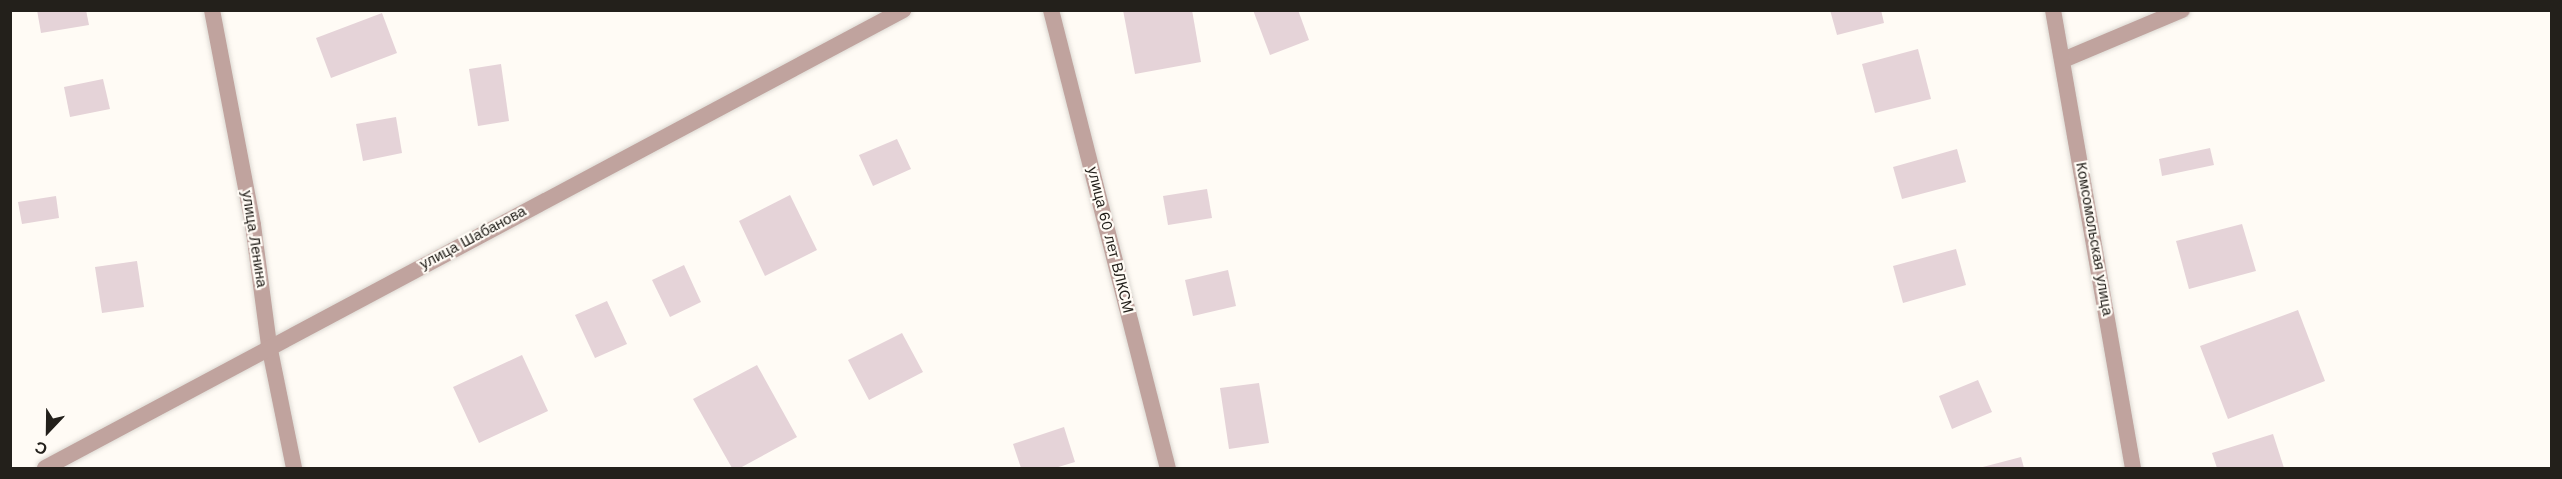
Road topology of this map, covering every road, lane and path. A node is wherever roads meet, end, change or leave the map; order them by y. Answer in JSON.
{"nodes":[{"id":1,"x":212,"y":10,"type":"edge"},
{"id":2,"x":903,"y":10,"type":"edge"},
{"id":3,"x":1051,"y":10,"type":"edge"},
{"id":4,"x":2053,"y":10,"type":"edge"},
{"id":5,"x":2182,"y":10,"type":"edge"},
{"id":6,"x":2063,"y":60,"type":"junction"},
{"id":7,"x":269,"y":345,"type":"junction"},
{"id":8,"x":45,"y":468,"type":"edge"},
{"id":9,"x":294,"y":468,"type":"edge"},
{"id":10,"x":1168,"y":468,"type":"edge"},
{"id":11,"x":2133,"y":468,"type":"edge"}],
"edges":[{"from":1,"to":7,"type":"street","name":"улица Ленина"},
{"from":2,"to":7,"type":"street","name":"улица Шабанова"},
{"from":3,"to":10,"type":"street","name":"улица 60 лет ВЛКСМ"},
{"from":4,"to":6,"type":"street","name":"Комсомольская улица"},
{"from":5,"to":6,"type":"street"},
{"from":6,"to":11,"type":"street","name":"Комсомольская улица"},
{"from":7,"to":8,"type":"street","name":"улица Шабанова"},
{"from":7,"to":9,"type":"street","name":"улица Ленина"}]}
